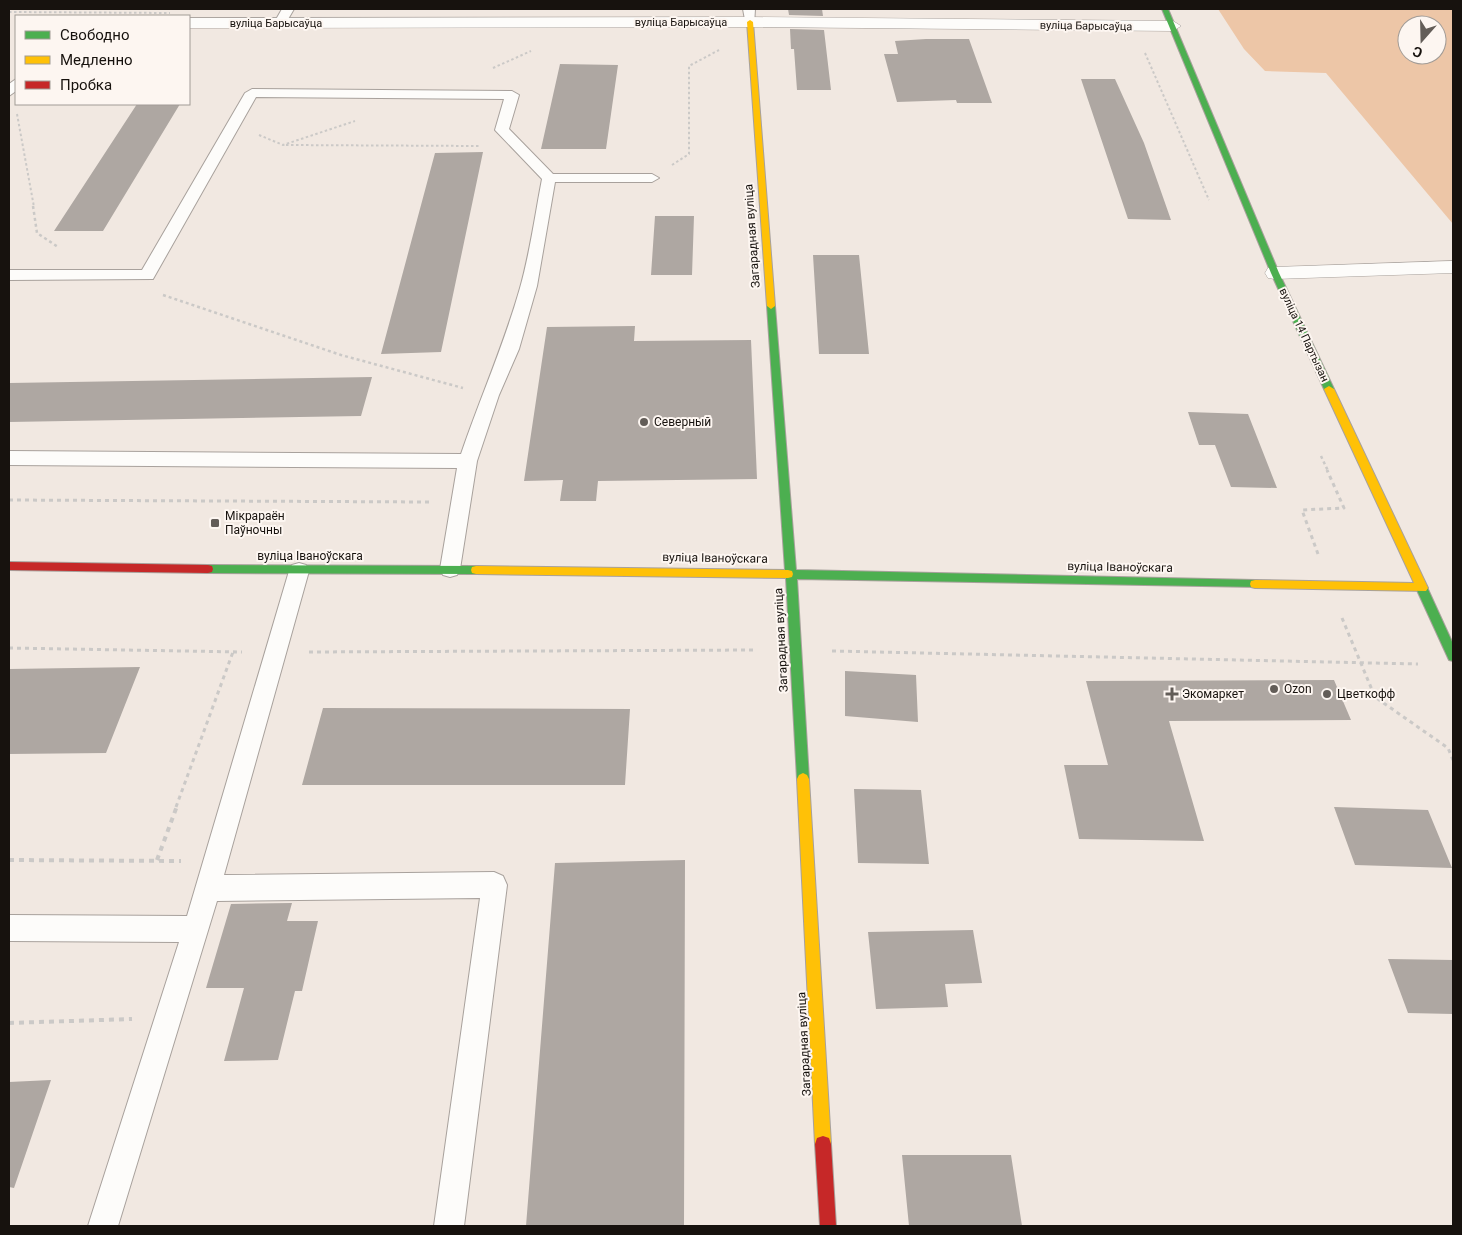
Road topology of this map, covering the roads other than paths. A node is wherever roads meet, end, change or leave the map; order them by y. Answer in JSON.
{"nodes":[{"id":1,"x":288,"y":9,"type":"edge"},
{"id":2,"x":1165,"y":9,"type":"edge"},
{"id":3,"x":749,"y":16,"type":"edge"},
{"id":4,"x":190,"y":23,"type":"edge"},
{"id":5,"x":280,"y":23,"type":"junction"},
{"id":6,"x":1173,"y":26,"type":"junction"},
{"id":7,"x":549,"y":178,"type":"junction"},
{"id":8,"x":652,"y":178,"type":"road end"},
{"id":9,"x":1453,"y":267,"type":"edge"},
{"id":10,"x":1275,"y":273,"type":"junction"},
{"id":11,"x":9,"y":275,"type":"edge"},
{"id":12,"x":9,"y":458,"type":"edge"},
{"id":13,"x":468,"y":461,"type":"junction"},
{"id":14,"x":9,"y":566,"type":"edge"},
{"id":15,"x":450,"y":569,"type":"junction"},
{"id":16,"x":299,"y":571,"type":"junction"},
{"id":17,"x":791,"y":574,"type":"junction"},
{"id":18,"x":1420,"y":588,"type":"junction"},
{"id":19,"x":1453,"y":656,"type":"edge"},
{"id":20,"x":206,"y":888,"type":"junction"},
{"id":21,"x":9,"y":928,"type":"edge"},
{"id":22,"x":196,"y":929,"type":"junction"},
{"id":23,"x":103,"y":1226,"type":"edge"},
{"id":24,"x":450,"y":1226,"type":"edge"},
{"id":25,"x":828,"y":1226,"type":"edge"}],
"edges":[{"from":1,"to":5,"type":"lane"},
{"from":2,"to":6,"type":"main road","name":"вуліца 14 Партызан"},
{"from":3,"to":5,"type":"street","name":"вуліца Барысаўца"},
{"from":3,"to":6,"type":"street","name":"вуліца Барысаўца"},
{"from":3,"to":17,"type":"main road","name":"Загарадная вуліца"},
{"from":4,"to":5,"type":"street","name":"вуліца Барысаўца"},
{"from":6,"to":10,"type":"main road","name":"вуліца 14 Партызан"},
{"from":7,"to":8,"type":"lane"},
{"from":7,"to":11,"type":"lane"},
{"from":7,"to":13,"type":"lane"},
{"from":9,"to":10,"type":"street"},
{"from":10,"to":18,"type":"main road","name":"вуліца 14 Партызан"},
{"from":12,"to":13,"type":"lane"},
{"from":13,"to":15,"type":"lane"},
{"from":14,"to":16,"type":"main road","name":"вуліца Іваноўскага"},
{"from":15,"to":16,"type":"main road","name":"вуліца Іваноўскага"},
{"from":15,"to":17,"type":"main road","name":"вуліца Іваноўскага"},
{"from":16,"to":20,"type":"lane"},
{"from":17,"to":18,"type":"main road","name":"вуліца Іваноўскага"},
{"from":17,"to":25,"type":"main road","name":"Загарадная вуліца"},
{"from":18,"to":19,"type":"main road","name":"вуліца 14 Партызан"},
{"from":20,"to":22,"type":"lane"},
{"from":20,"to":24,"type":"lane"},
{"from":21,"to":22,"type":"lane"},
{"from":22,"to":23,"type":"lane"}]}
